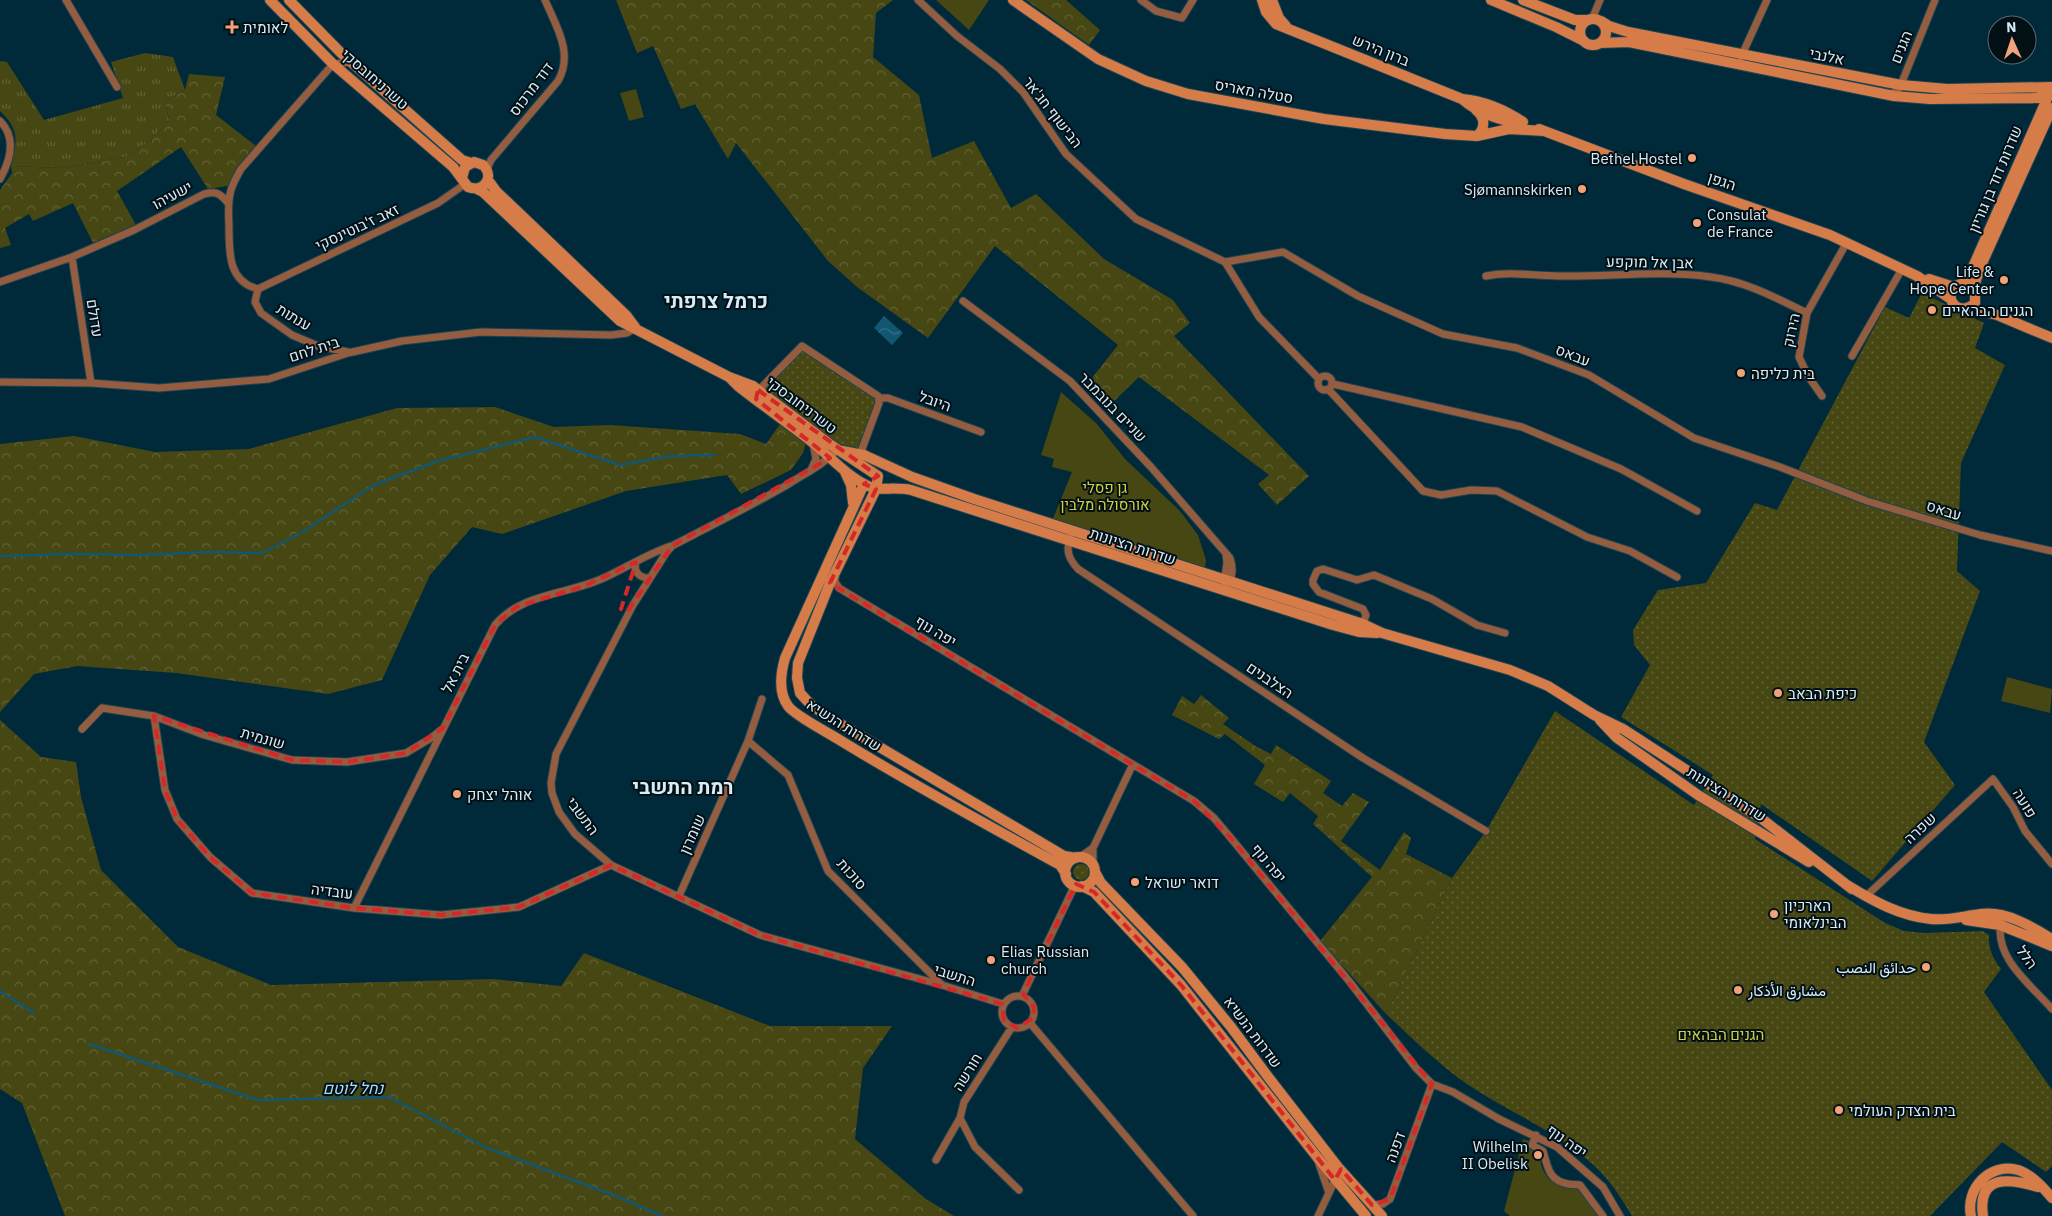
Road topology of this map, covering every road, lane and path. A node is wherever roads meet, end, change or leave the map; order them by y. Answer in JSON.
{"nodes":[{"id":1,"x":66,"y":0,"type":"edge"},
{"id":2,"x":270,"y":0,"type":"edge"},
{"id":3,"x":289,"y":0,"type":"edge"},
{"id":4,"x":545,"y":0,"type":"edge"},
{"id":5,"x":918,"y":0,"type":"edge"},
{"id":6,"x":1013,"y":0,"type":"edge"},
{"id":7,"x":1141,"y":0,"type":"edge"},
{"id":8,"x":1193,"y":0,"type":"edge"},
{"id":9,"x":1262,"y":0,"type":"edge"},
{"id":10,"x":1272,"y":0,"type":"edge"},
{"id":11,"x":1492,"y":0,"type":"edge"},
{"id":12,"x":1522,"y":0,"type":"edge"},
{"id":13,"x":1600,"y":0,"type":"edge"},
{"id":14,"x":1767,"y":0,"type":"edge"},
{"id":15,"x":1936,"y":0,"type":"edge"},
{"id":16,"x":1594,"y":20,"type":"junction"},
{"id":17,"x":1289,"y":28,"type":"junction"},
{"id":18,"x":1584,"y":41,"type":"junction"},
{"id":19,"x":1600,"y":43,"type":"junction"},
{"id":20,"x":1743,"y":54,"type":"junction"},
{"id":21,"x":352,"y":62,"type":"junction"},
{"id":22,"x":1724,"y":62,"type":"junction"},
{"id":23,"x":333,"y":64,"type":"junction"},
{"id":24,"x":1901,"y":85,"type":"junction"},
{"id":25,"x":116,"y":87,"type":"dead end"},
{"id":26,"x":2051,"y":90,"type":"edge"},
{"id":27,"x":1884,"y":94,"type":"junction"},
{"id":28,"x":2015,"y":98,"type":"junction"},
{"id":29,"x":1462,"y":99,"type":"junction"},
{"id":30,"x":2052,"y":108,"type":"edge"},
{"id":31,"x":1475,"y":109,"type":"junction"},
{"id":32,"x":1498,"y":114,"type":"junction"},
{"id":33,"x":2037,"y":119,"type":"junction"},
{"id":34,"x":0,"y":121,"type":"edge"},
{"id":35,"x":1544,"y":131,"type":"junction"},
{"id":36,"x":1480,"y":135,"type":"junction"},
{"id":37,"x":482,"y":164,"type":"junction"},
{"id":38,"x":0,"y":179,"type":"edge"},
{"id":39,"x":488,"y":180,"type":"junction"},
{"id":40,"x":463,"y":181,"type":"junction"},
{"id":41,"x":477,"y":189,"type":"junction"},
{"id":42,"x":228,"y":203,"type":"junction"},
{"id":43,"x":1847,"y":242,"type":"junction"},
{"id":44,"x":72,"y":257,"type":"junction"},
{"id":45,"x":1225,"y":262,"type":"junction"},
{"id":46,"x":1902,"y":269,"type":"junction"},
{"id":47,"x":1486,"y":276,"type":"dead end"},
{"id":48,"x":0,"y":282,"type":"edge"},
{"id":49,"x":1959,"y":285,"type":"junction"},
{"id":50,"x":258,"y":289,"type":"junction"},
{"id":51,"x":1951,"y":299,"type":"junction"},
{"id":52,"x":1973,"y":300,"type":"junction"},
{"id":53,"x":964,"y":301,"type":"dead end"},
{"id":54,"x":1807,"y":313,"type":"junction"},
{"id":55,"x":635,"y":328,"type":"junction"},
{"id":56,"x":2052,"y":338,"type":"edge"},
{"id":57,"x":348,"y":353,"type":"junction"},
{"id":58,"x":1852,"y":356,"type":"dead end"},
{"id":59,"x":1319,"y":379,"type":"junction"},
{"id":60,"x":0,"y":382,"type":"edge"},
{"id":61,"x":91,"y":383,"type":"junction"},
{"id":62,"x":1330,"y":387,"type":"junction"},
{"id":63,"x":757,"y":394,"type":"junction"},
{"id":64,"x":1822,"y":396,"type":"dead end"},
{"id":65,"x":879,"y":398,"type":"junction"},
{"id":66,"x":981,"y":432,"type":"dead end"},
{"id":67,"x":813,"y":443,"type":"junction"},
{"id":68,"x":833,"y":454,"type":"junction"},
{"id":69,"x":864,"y":455,"type":"junction"},
{"id":70,"x":811,"y":470,"type":"junction"},
{"id":71,"x":844,"y":470,"type":"junction"},
{"id":72,"x":878,"y":476,"type":"junction"},
{"id":73,"x":912,"y":476,"type":"junction"},
{"id":74,"x":864,"y":484,"type":"junction"},
{"id":75,"x":876,"y":489,"type":"junction"},
{"id":76,"x":853,"y":507,"type":"junction"},
{"id":77,"x":1697,"y":511,"type":"dead end"},
{"id":78,"x":1070,"y":536,"type":"junction"},
{"id":79,"x":672,"y":546,"type":"junction"},
{"id":80,"x":2052,"y":551,"type":"edge"},
{"id":81,"x":646,"y":557,"type":"junction"},
{"id":82,"x":636,"y":562,"type":"junction"},
{"id":83,"x":654,"y":571,"type":"junction"},
{"id":84,"x":834,"y":573,"type":"junction"},
{"id":85,"x":1677,"y":577,"type":"dead end"},
{"id":86,"x":649,"y":578,"type":"junction"},
{"id":87,"x":1227,"y":579,"type":"junction"},
{"id":88,"x":839,"y":588,"type":"junction"},
{"id":89,"x":1224,"y":591,"type":"junction"},
{"id":90,"x":826,"y":592,"type":"junction"},
{"id":91,"x":1363,"y":624,"type":"junction"},
{"id":92,"x":1382,"y":633,"type":"junction"},
{"id":93,"x":1505,"y":633,"type":"dead end"},
{"id":94,"x":762,"y":699,"type":"dead end"},
{"id":95,"x":154,"y":716,"type":"junction"},
{"id":96,"x":443,"y":728,"type":"junction"},
{"id":97,"x":82,"y":729,"type":"dead end"},
{"id":98,"x":748,"y":741,"type":"junction"},
{"id":99,"x":1132,"y":766,"type":"junction"},
{"id":100,"x":1993,"y":779,"type":"joint"},
{"id":101,"x":1486,"y":831,"type":"dead end"},
{"id":102,"x":1093,"y":848,"type":"junction"},
{"id":103,"x":1078,"y":858,"type":"junction"},
{"id":104,"x":2052,"y":864,"type":"edge"},
{"id":105,"x":611,"y":865,"type":"junction"},
{"id":106,"x":1094,"y":868,"type":"junction"},
{"id":107,"x":1066,"y":874,"type":"junction"},
{"id":108,"x":1079,"y":886,"type":"junction"},
{"id":109,"x":679,"y":896,"type":"junction"},
{"id":110,"x":1865,"y":897,"type":"junction"},
{"id":111,"x":354,"y":908,"type":"junction"},
{"id":112,"x":2009,"y":917,"type":"junction"},
{"id":113,"x":1955,"y":919,"type":"junction"},
{"id":114,"x":2000,"y":924,"type":"junction"},
{"id":115,"x":2052,"y":938,"type":"edge"},
{"id":116,"x":2052,"y":946,"type":"edge"},
{"id":117,"x":942,"y":985,"type":"junction"},
{"id":118,"x":1022,"y":996,"type":"junction"},
{"id":119,"x":1003,"y":1004,"type":"junction"},
{"id":120,"x":2052,"y":1008,"type":"edge"},
{"id":121,"x":1030,"y":1023,"type":"junction"},
{"id":122,"x":1012,"y":1027,"type":"junction"},
{"id":123,"x":1432,"y":1084,"type":"junction"},
{"id":124,"x":960,"y":1118,"type":"junction"},
{"id":125,"x":1536,"y":1136,"type":"junction"},
{"id":126,"x":1317,"y":1157,"type":"junction"},
{"id":127,"x":936,"y":1160,"type":"dead end"},
{"id":128,"x":1338,"y":1167,"type":"junction"},
{"id":129,"x":1336,"y":1180,"type":"junction"},
{"id":130,"x":2044,"y":1188,"type":"junction"},
{"id":131,"x":1019,"y":1190,"type":"dead end"},
{"id":132,"x":1329,"y":1193,"type":"junction"},
{"id":133,"x":2052,"y":1198,"type":"edge"},
{"id":134,"x":1372,"y":1205,"type":"junction"},
{"id":135,"x":1193,"y":1216,"type":"edge"},
{"id":136,"x":1318,"y":1216,"type":"edge"},
{"id":137,"x":1366,"y":1216,"type":"edge"},
{"id":138,"x":1382,"y":1216,"type":"edge"},
{"id":139,"x":1603,"y":1216,"type":"edge"},
{"id":140,"x":1620,"y":1216,"type":"edge"},
{"id":141,"x":1971,"y":1216,"type":"edge"},
{"id":142,"x":1983,"y":1216,"type":"edge"}],
"edges":[{"from":1,"to":25,"type":"street"},
{"from":2,"to":23,"type":"street","name":"טשרניחובסקי"},
{"from":3,"to":21,"type":"street","name":"טשרניחובסקי"},
{"from":4,"to":37,"type":"street","name":"דוד מרכוס"},
{"from":5,"to":45,"type":"street","name":"הבישוף חג'אר"},
{"from":6,"to":36,"type":"street","name":"סטלה מאריס"},
{"from":7,"to":8,"type":"street"},
{"from":9,"to":17,"type":"street","name":"ברון הירש"},
{"from":10,"to":17,"type":"street"},
{"from":11,"to":18,"type":"street","name":"אלנבי"},
{"from":12,"to":16,"type":"street","name":"אלנבי"},
{"from":13,"to":16,"type":"street"},
{"from":14,"to":20,"type":"street"},
{"from":15,"to":24,"type":"street","name":"הגנים"},
{"from":16,"to":18,"type":"street"},
{"from":16,"to":19,"type":"street"},
{"from":16,"to":20,"type":"street","name":"אלנבי"},
{"from":17,"to":29,"type":"street","name":"ברון הירש"},
{"from":18,"to":19,"type":"street","name":"אלנבי"},
{"from":19,"to":22,"type":"street","name":"אלנבי"},
{"from":20,"to":22,"type":"street"},
{"from":20,"to":24,"type":"street","name":"אלנבי"},
{"from":21,"to":23,"type":"street"},
{"from":21,"to":37,"type":"street","name":"טשרניחובסקי"},
{"from":22,"to":27,"type":"street","name":"אלנבי"},
{"from":23,"to":40,"type":"street","name":"טשרניחובסקי"},
{"from":23,"to":42,"type":"street"},
{"from":24,"to":26,"type":"street","name":"אלנבי"},
{"from":24,"to":27,"type":"street","name":"הגנים"},
{"from":26,"to":28,"type":"street","name":"אלנבי"},
{"from":26,"to":33,"type":"street","name":"שדרות דוד בן גוריון"},
{"from":27,"to":28,"type":"street","name":"אלנבי"},
{"from":28,"to":33,"type":"street"},
{"from":29,"to":31,"type":"street","name":"ברון הירש"},
{"from":29,"to":32,"type":"street","name":"ברון הירש"},
{"from":30,"to":52,"type":"street","name":"שדרות דוד בן גוריון"},
{"from":31,"to":32,"type":"street","name":"ברון הירש"},
{"from":31,"to":36,"type":"street"},
{"from":32,"to":35,"type":"street","name":"הגפן"},
{"from":32,"to":36,"type":"street"},
{"from":33,"to":49,"type":"street","name":"שדרות דוד בן גוריון"},
{"from":34,"to":38,"type":"street"},
{"from":35,"to":36,"type":"street","name":"סטלה מאריס"},
{"from":35,"to":43,"type":"street","name":"הגפן"},
{"from":37,"to":39,"type":"street"},
{"from":37,"to":40,"type":"street"},
{"from":39,"to":41,"type":"street"},
{"from":39,"to":55,"type":"street","name":"טשרניחובסקי"},
{"from":40,"to":41,"type":"street"},
{"from":40,"to":50,"type":"street","name":"זאב ז'בוטינסקי"},
{"from":41,"to":55,"type":"street","name":"טשרניחובסקי"},
{"from":42,"to":44,"type":"street","name":"ישעיהו"},
{"from":42,"to":50,"type":"street"},
{"from":43,"to":46,"type":"street","name":"הגפן"},
{"from":43,"to":54,"type":"street","name":"הירוק"},
{"from":44,"to":48,"type":"street","name":"ישעיהו"},
{"from":44,"to":61,"type":"street","name":"עדולם"},
{"from":45,"to":59,"type":"street"},
{"from":45,"to":80,"type":"street","name":"עבאס"},
{"from":46,"to":49,"type":"street","name":"הגפן"},
{"from":46,"to":51,"type":"street","name":"הגפן"},
{"from":46,"to":58,"type":"street"},
{"from":47,"to":54,"type":"street","name":"אבן אל מוקפע"},
{"from":49,"to":51,"type":"street"},
{"from":49,"to":52,"type":"street"},
{"from":50,"to":57,"type":"street","name":"ענתות"},
{"from":51,"to":52,"type":"street"},
{"from":52,"to":56,"type":"street"},
{"from":53,"to":87,"type":"street","name":"שניים בנובמבר"},
{"from":54,"to":64,"type":"street","name":"הירוק"},
{"from":55,"to":57,"type":"street","name":"בית לחם"},
{"from":55,"to":63,"type":"street","name":"טשרניחובסקי"},
{"from":57,"to":61,"type":"street","name":"בית לחם"},
{"from":59,"to":62,"type":"street"},
{"from":59,"to":62,"type":"street"},
{"from":60,"to":61,"type":"street","name":"בית לחם"},
{"from":62,"to":77,"type":"street"},
{"from":62,"to":85,"type":"street"},
{"from":63,"to":65,"type":"street"},
{"from":63,"to":67,"type":"street","name":"טשרניחובסקי"},
{"from":63,"to":68,"type":"street","name":"טשרניחובסקי"},
{"from":65,"to":66,"type":"street","name":"היובל"},
{"from":65,"to":69,"type":"street"},
{"from":67,"to":68,"type":"street","name":"טשרניחובסקי"},
{"from":67,"to":70,"type":"street"},
{"from":68,"to":69,"type":"street","name":"טשרניחובסקי"},
{"from":68,"to":70,"type":"street","name":"התשבי"},
{"from":68,"to":71,"type":"street","name":"טשרניחובסקי"},
{"from":68,"to":72,"type":"street"},
{"from":69,"to":73,"type":"street","name":"טשרניחובסקי"},
{"from":70,"to":79,"type":"street","name":"התשבי"},
{"from":71,"to":74,"type":"street","name":"טשרניחובסקי"},
{"from":71,"to":76,"type":"street"},
{"from":72,"to":73,"type":"street"},
{"from":72,"to":74,"type":"street"},
{"from":72,"to":75,"type":"street","name":"שדרות הנשיא"},
{"from":73,"to":78,"type":"street","name":"שדרות הציונות"},
{"from":74,"to":75,"type":"street","name":"טשרניחובסקי"},
{"from":74,"to":76,"type":"street","name":"שדרות הנשיא"},
{"from":75,"to":78,"type":"street","name":"שדרות הציונות"},
{"from":75,"to":84,"type":"street","name":"שדרות הנשיא"},
{"from":76,"to":107,"type":"street","name":"שדרות הנשיא"},
{"from":78,"to":87,"type":"street","name":"שדרות הציונות"},
{"from":78,"to":89,"type":"street","name":"שדרות הציונות"},
{"from":78,"to":101,"type":"street","name":"הצלבנים"},
{"from":79,"to":81,"type":"street","name":"בית אל"},
{"from":79,"to":83,"type":"street","name":"התשבי"},
{"from":81,"to":82,"type":"street","name":"בית אל"},
{"from":81,"to":83,"type":"street"},
{"from":82,"to":86,"type":"street"},
{"from":82,"to":96,"type":"street","name":"בית אל"},
{"from":83,"to":86,"type":"street","name":"התשבי"},
{"from":84,"to":88,"type":"street"},
{"from":84,"to":90,"type":"street","name":"שדרות הנשיא"},
{"from":86,"to":105,"type":"street","name":"התשבי"},
{"from":87,"to":89,"type":"street","name":"שניים בנובמבר"},
{"from":87,"to":91,"type":"street","name":"שדרות הציונות"},
{"from":88,"to":90,"type":"street"},
{"from":88,"to":99,"type":"street","name":"יפה נוף"},
{"from":89,"to":92,"type":"street","name":"שדרות הציונות"},
{"from":90,"to":103,"type":"street","name":"שדרות הנשיא"},
{"from":91,"to":92,"type":"street","name":"שדרות הציונות"},
{"from":91,"to":93,"type":"street"},
{"from":92,"to":110,"type":"street","name":"שדרות הציונות"},
{"from":94,"to":98,"type":"street","name":"שומרון"},
{"from":95,"to":96,"type":"street","name":"שונמית"},
{"from":95,"to":97,"type":"street","name":"שונמית"},
{"from":95,"to":111,"type":"street","name":"עובדיה"},
{"from":96,"to":111,"type":"street","name":"בית אל"},
{"from":98,"to":109,"type":"street","name":"שומרון"},
{"from":98,"to":117,"type":"street","name":"סוכות"},
{"from":99,"to":102,"type":"street"},
{"from":99,"to":123,"type":"street","name":"יפה נוף"},
{"from":100,"to":104,"type":"street","name":"פועה"},
{"from":100,"to":110,"type":"street","name":"שפרה"},
{"from":102,"to":103,"type":"street"},
{"from":102,"to":106,"type":"street"},
{"from":103,"to":106,"type":"street"},
{"from":103,"to":107,"type":"street"},
{"from":105,"to":109,"type":"street","name":"התשבי"},
{"from":105,"to":111,"type":"street","name":"עובדיה"},
{"from":106,"to":108,"type":"street"},
{"from":106,"to":128,"type":"street","name":"שדרות הנשיא"},
{"from":107,"to":108,"type":"street"},
{"from":108,"to":118,"type":"street"},
{"from":108,"to":126,"type":"street","name":"שדרות הנשיא"},
{"from":109,"to":117,"type":"street","name":"התשבי"},
{"from":110,"to":113,"type":"street","name":"שדרות הציונות"},
{"from":112,"to":113,"type":"street","name":"שדרות הציונות"},
{"from":112,"to":114,"type":"street"},
{"from":112,"to":115,"type":"street","name":"שדרות הציונות"},
{"from":113,"to":114,"type":"street","name":"שדרות הציונות"},
{"from":114,"to":116,"type":"street","name":"שדרות הציונות"},
{"from":114,"to":120,"type":"street","name":"הלל"},
{"from":117,"to":119,"type":"street","name":"התשבי"},
{"from":118,"to":119,"type":"street"},
{"from":118,"to":121,"type":"street"},
{"from":119,"to":122,"type":"street"},
{"from":121,"to":122,"type":"street"},
{"from":121,"to":135,"type":"street"},
{"from":122,"to":124,"type":"street","name":"חורשה"},
{"from":123,"to":125,"type":"street","name":"יפה נוף"},
{"from":123,"to":134,"type":"street","name":"דפנה"},
{"from":124,"to":127,"type":"street","name":"חורשה"},
{"from":124,"to":131,"type":"street"},
{"from":125,"to":139,"type":"street"},
{"from":125,"to":140,"type":"street","name":"יפה נוף"},
{"from":126,"to":129,"type":"street","name":"שדרות הנשיא"},
{"from":126,"to":132,"type":"street"},
{"from":128,"to":129,"type":"street"},
{"from":128,"to":134,"type":"street","name":"שדרות הנשיא"},
{"from":129,"to":132,"type":"street"},
{"from":129,"to":137,"type":"street","name":"שדרות הנשיא"},
{"from":130,"to":133,"type":"street"},
{"from":130,"to":141,"type":"street"},
{"from":130,"to":142,"type":"street"},
{"from":132,"to":136,"type":"street"},
{"from":134,"to":138,"type":"street","name":"שדרות הנשיא"}]}
